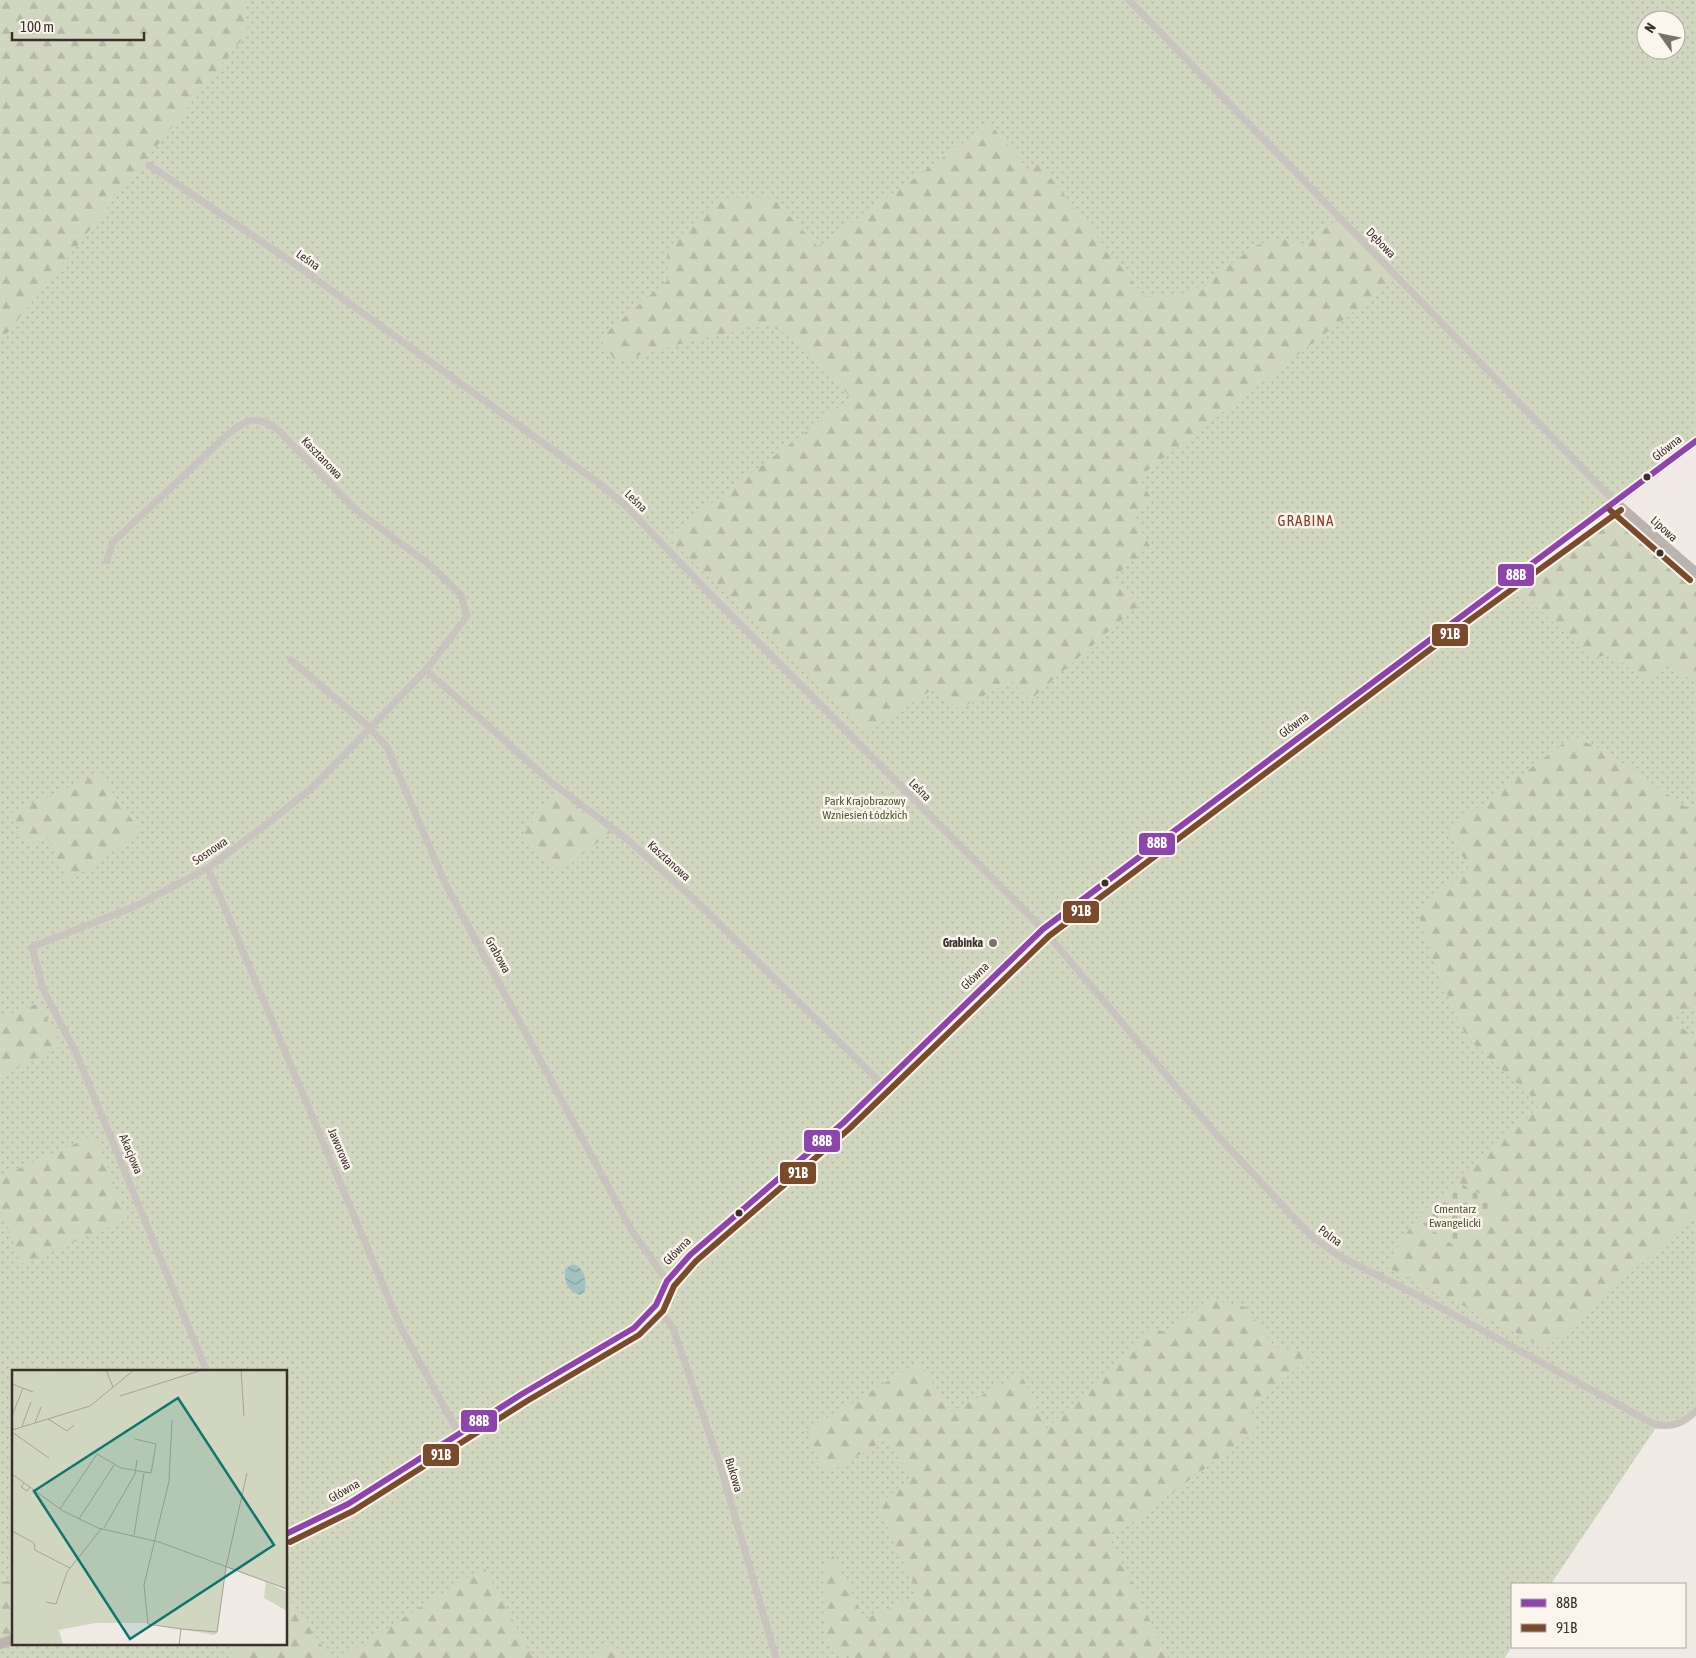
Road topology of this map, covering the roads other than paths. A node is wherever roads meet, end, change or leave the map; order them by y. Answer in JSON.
{"nodes":[{"id":1,"x":1129,"y":0,"type":"edge"},
{"id":2,"x":148,"y":165,"type":"dead end"},
{"id":3,"x":1696,"y":441,"type":"edge"},
{"id":4,"x":1616,"y":503,"type":"junction"},
{"id":5,"x":107,"y":561,"type":"dead end"},
{"id":6,"x":1696,"y":574,"type":"edge"},
{"id":7,"x":291,"y":660,"type":"dead end"},
{"id":8,"x":426,"y":670,"type":"junction"},
{"id":9,"x":369,"y":727,"type":"junction"},
{"id":10,"x":208,"y":868,"type":"junction"},
{"id":11,"x":1043,"y":929,"type":"junction"},
{"id":12,"x":32,"y":947,"type":"joint"},
{"id":13,"x":882,"y":1084,"type":"junction"},
{"id":14,"x":667,"y":1281,"type":"junction"},
{"id":15,"x":656,"y":1305,"type":"junction"},
{"id":16,"x":206,"y":1370,"type":"edge"},
{"id":17,"x":1696,"y":1411,"type":"edge"},
{"id":18,"x":460,"y":1434,"type":"junction"},
{"id":19,"x":288,"y":1533,"type":"edge"},
{"id":20,"x":12,"y":1640,"type":"edge"},
{"id":21,"x":0,"y":1644,"type":"edge"},
{"id":22,"x":776,"y":1658,"type":"edge"}],
"edges":[{"from":1,"to":4,"type":"street","name":"Dębowa"},
{"from":2,"to":11,"type":"street","name":"Leśna"},
{"from":3,"to":4,"type":"street","name":"Główna"},
{"from":4,"to":6,"type":"street","name":"Lipowa"},
{"from":4,"to":11,"type":"street","name":"Główna"},
{"from":5,"to":8,"type":"street","name":"Kasztanowa"},
{"from":7,"to":9,"type":"street","name":"Grabowa"},
{"from":8,"to":9,"type":"street","name":"Kasztanowa"},
{"from":8,"to":13,"type":"street","name":"Kasztanowa"},
{"from":9,"to":10,"type":"street","name":"Sosnowa"},
{"from":9,"to":14,"type":"street","name":"Grabowa"},
{"from":10,"to":12,"type":"street","name":"Sosnowa"},
{"from":10,"to":18,"type":"street","name":"Jaworowa"},
{"from":11,"to":13,"type":"street","name":"Główna"},
{"from":11,"to":17,"type":"street","name":"Polna"},
{"from":12,"to":16,"type":"street","name":"Akacjowa"},
{"from":13,"to":14,"type":"street","name":"Główna"},
{"from":14,"to":15,"type":"street","name":"Główna"},
{"from":15,"to":18,"type":"street","name":"Główna"},
{"from":15,"to":22,"type":"street","name":"Bukowa"},
{"from":18,"to":19,"type":"street","name":"Główna"},
{"from":20,"to":21,"type":"street"}]}
